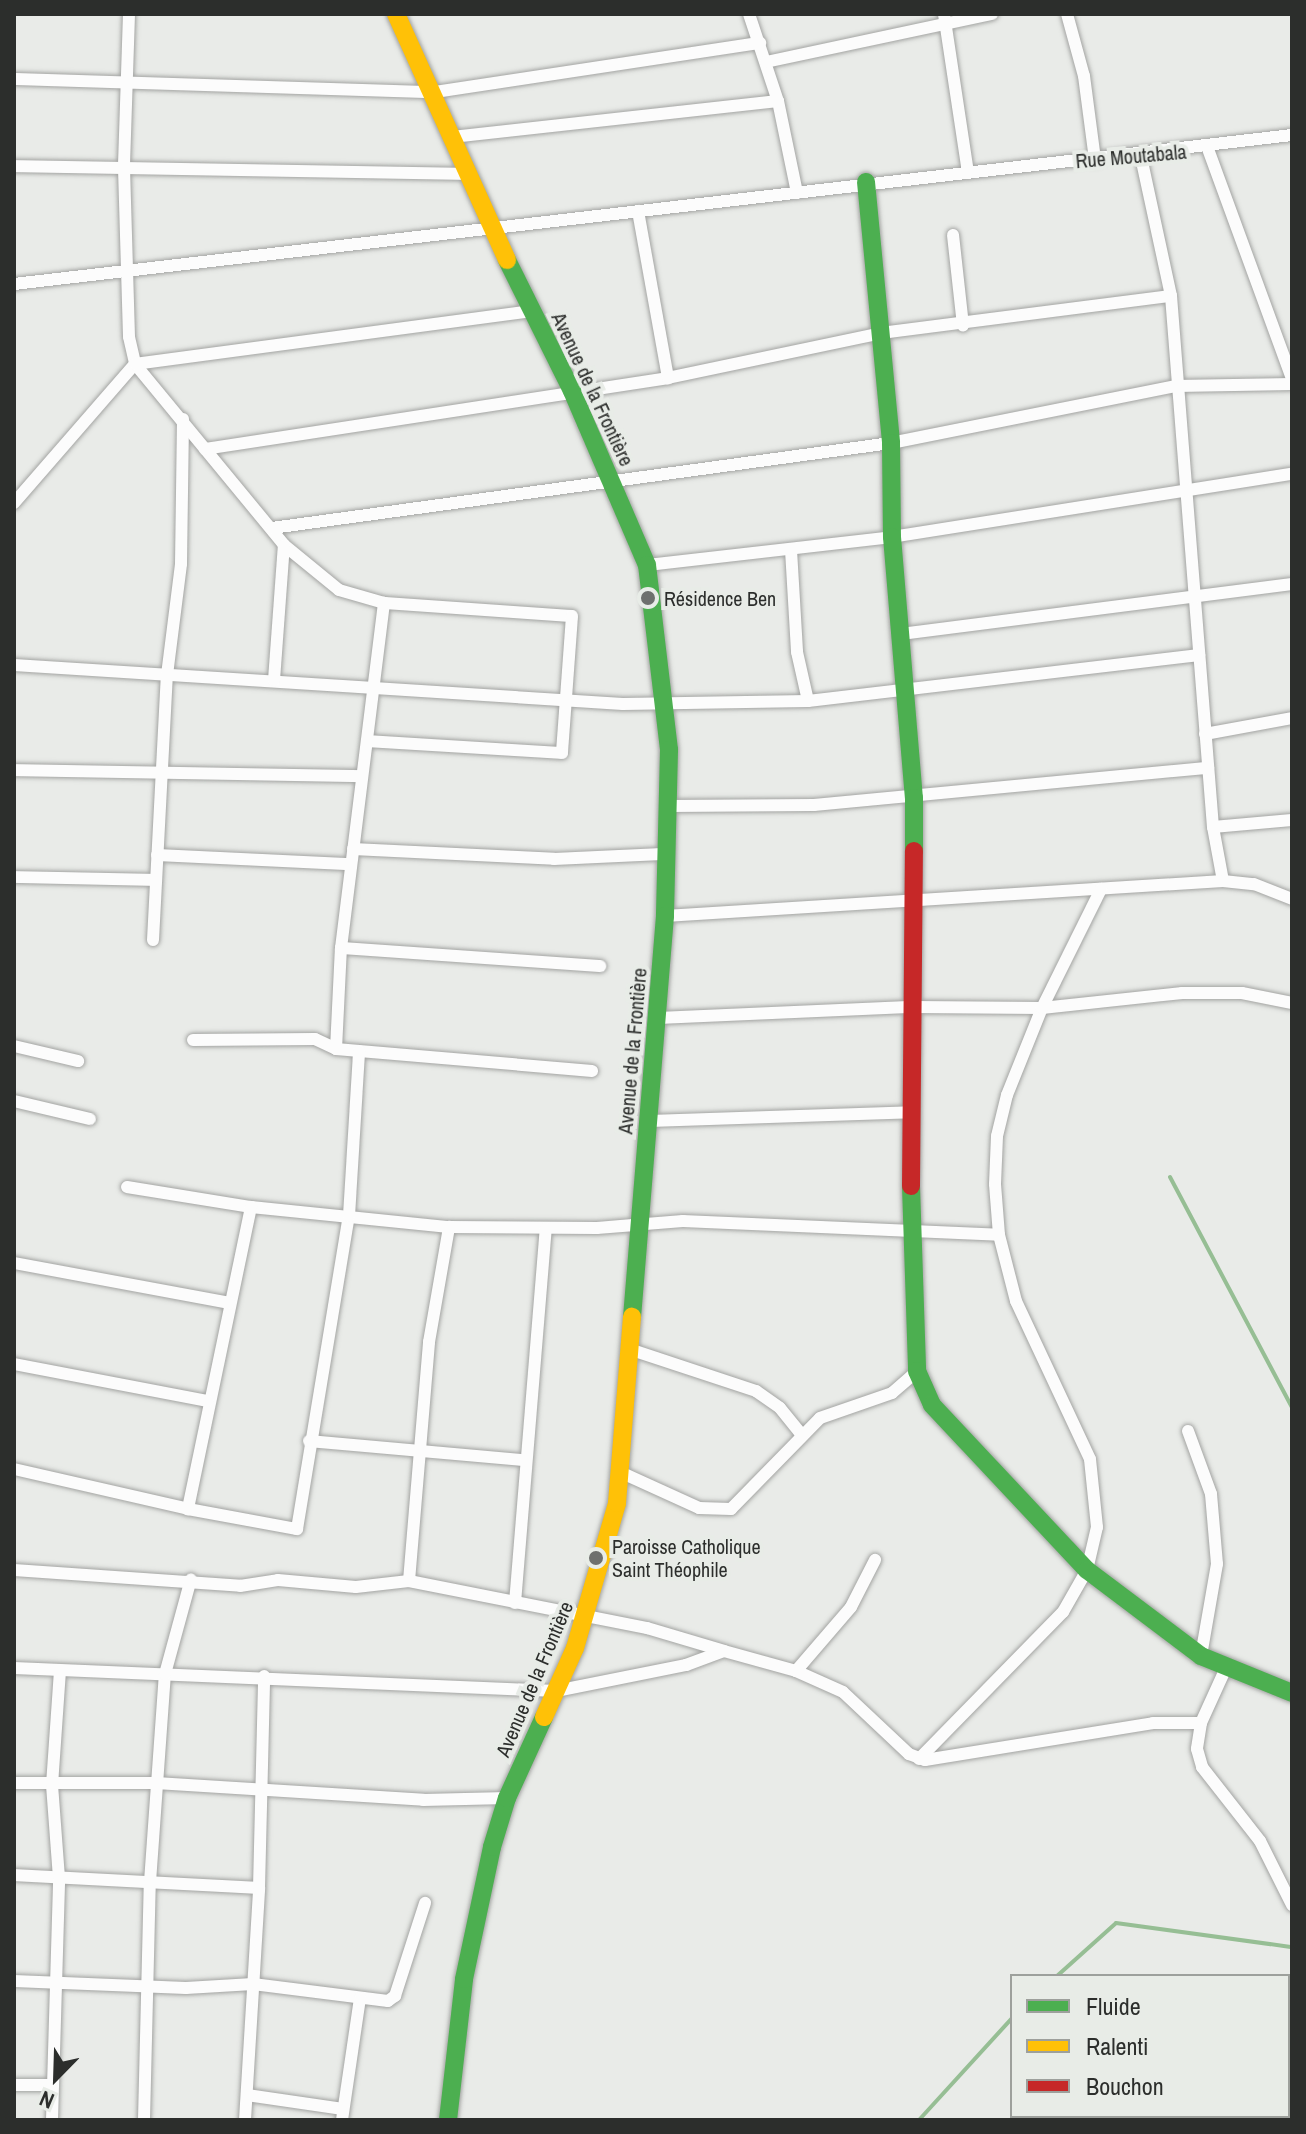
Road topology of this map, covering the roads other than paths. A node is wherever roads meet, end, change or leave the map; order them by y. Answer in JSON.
{"nodes":[{"id":1,"x":129,"y":14,"type":"edge"},
{"id":2,"x":396,"y":14,"type":"edge"},
{"id":3,"x":749,"y":14,"type":"edge"},
{"id":4,"x":992,"y":14,"type":"edge"},
{"id":5,"x":1067,"y":14,"type":"edge"},
{"id":6,"x":945,"y":19,"type":"edge"},
{"id":7,"x":760,"y":43,"type":"junction"},
{"id":8,"x":766,"y":62,"type":"junction"},
{"id":9,"x":14,"y":79,"type":"edge"},
{"id":10,"x":128,"y":81,"type":"junction"},
{"id":11,"x":435,"y":92,"type":"junction"},
{"id":12,"x":778,"y":101,"type":"junction"},
{"id":13,"x":1292,"y":135,"type":"edge"},
{"id":14,"x":452,"y":137,"type":"junction"},
{"id":15,"x":1208,"y":149,"type":"junction"},
{"id":16,"x":1141,"y":157,"type":"junction"},
{"id":17,"x":1095,"y":160,"type":"junction"},
{"id":18,"x":14,"y":166,"type":"edge"},
{"id":19,"x":124,"y":168,"type":"junction"},
{"id":20,"x":968,"y":172,"type":"junction"},
{"id":21,"x":465,"y":174,"type":"junction"},
{"id":22,"x":866,"y":182,"type":"junction"},
{"id":23,"x":797,"y":193,"type":"junction"},
{"id":24,"x":638,"y":211,"type":"junction"},
{"id":25,"x":492,"y":225,"type":"junction"},
{"id":26,"x":953,"y":235,"type":"dead end"},
{"id":27,"x":127,"y":268,"type":"junction"},
{"id":28,"x":15,"y":286,"type":"edge"},
{"id":29,"x":1171,"y":296,"type":"junction"},
{"id":30,"x":533,"y":311,"type":"junction"},
{"id":31,"x":963,"y":325,"type":"junction"},
{"id":32,"x":881,"y":333,"type":"junction"},
{"id":33,"x":135,"y":364,"type":"junction"},
{"id":34,"x":668,"y":378,"type":"junction"},
{"id":35,"x":1292,"y":381,"type":"edge"},
{"id":36,"x":1176,"y":386,"type":"junction"},
{"id":37,"x":572,"y":391,"type":"junction"},
{"id":38,"x":183,"y":419,"type":"junction"},
{"id":39,"x":891,"y":443,"type":"junction"},
{"id":40,"x":205,"y":449,"type":"junction"},
{"id":41,"x":1292,"y":474,"type":"edge"},
{"id":42,"x":610,"y":479,"type":"junction"},
{"id":43,"x":1187,"y":491,"type":"junction"},
{"id":44,"x":14,"y":503,"type":"edge"},
{"id":45,"x":272,"y":528,"type":"junction"},
{"id":46,"x":892,"y":537,"type":"junction"},
{"id":47,"x":284,"y":545,"type":"junction"},
{"id":48,"x":791,"y":550,"type":"junction"},
{"id":49,"x":647,"y":565,"type":"junction"},
{"id":50,"x":1292,"y":584,"type":"edge"},
{"id":51,"x":1194,"y":597,"type":"junction"},
{"id":52,"x":384,"y":603,"type":"junction"},
{"id":53,"x":901,"y":634,"type":"junction"},
{"id":54,"x":1199,"y":655,"type":"junction"},
{"id":55,"x":14,"y":665,"type":"edge"},
{"id":56,"x":167,"y":675,"type":"junction"},
{"id":57,"x":274,"y":680,"type":"junction"},
{"id":58,"x":375,"y":685,"type":"junction"},
{"id":59,"x":905,"y":689,"type":"junction"},
{"id":60,"x":567,"y":701,"type":"junction"},
{"id":61,"x":665,"y":701,"type":"junction"},
{"id":62,"x":808,"y":701,"type":"junction"},
{"id":63,"x":1292,"y":718,"type":"edge"},
{"id":64,"x":1205,"y":734,"type":"junction"},
{"id":65,"x":368,"y":741,"type":"junction"},
{"id":66,"x":1208,"y":768,"type":"junction"},
{"id":67,"x":14,"y":770,"type":"edge"},
{"id":68,"x":163,"y":773,"type":"junction"},
{"id":69,"x":360,"y":776,"type":"junction"},
{"id":70,"x":914,"y":798,"type":"junction"},
{"id":71,"x":668,"y":806,"type":"junction"},
{"id":72,"x":1292,"y":820,"type":"edge"},
{"id":73,"x":1213,"y":827,"type":"junction"},
{"id":74,"x":353,"y":849,"type":"junction"},
{"id":75,"x":664,"y":854,"type":"junction"},
{"id":76,"x":157,"y":855,"type":"junction"},
{"id":77,"x":351,"y":864,"type":"junction"},
{"id":78,"x":14,"y":877,"type":"edge"},
{"id":79,"x":153,"y":880,"type":"junction"},
{"id":80,"x":1223,"y":881,"type":"junction"},
{"id":81,"x":1101,"y":889,"type":"junction"},
{"id":82,"x":914,"y":898,"type":"junction"},
{"id":83,"x":1292,"y":899,"type":"edge"},
{"id":84,"x":665,"y":916,"type":"junction"},
{"id":85,"x":153,"y":940,"type":"dead end"},
{"id":86,"x":341,"y":948,"type":"junction"},
{"id":87,"x":600,"y":966,"type":"dead end"},
{"id":88,"x":1292,"y":1003,"type":"edge"},
{"id":89,"x":914,"y":1007,"type":"junction"},
{"id":90,"x":1042,"y":1008,"type":"junction"},
{"id":91,"x":658,"y":1018,"type":"junction"},
{"id":92,"x":193,"y":1040,"type":"dead end"},
{"id":93,"x":14,"y":1046,"type":"edge"},
{"id":94,"x":336,"y":1049,"type":"junction"},
{"id":95,"x":359,"y":1051,"type":"junction"},
{"id":96,"x":78,"y":1061,"type":"dead end"},
{"id":97,"x":592,"y":1071,"type":"dead end"},
{"id":98,"x":14,"y":1101,"type":"edge"},
{"id":99,"x":913,"y":1112,"type":"junction"},
{"id":100,"x":90,"y":1119,"type":"dead end"},
{"id":101,"x":648,"y":1121,"type":"junction"},
{"id":102,"x":127,"y":1187,"type":"dead end"},
{"id":103,"x":251,"y":1207,"type":"junction"},
{"id":104,"x":349,"y":1216,"type":"junction"},
{"id":105,"x":644,"y":1222,"type":"junction"},
{"id":106,"x":449,"y":1227,"type":"junction"},
{"id":107,"x":546,"y":1228,"type":"junction"},
{"id":108,"x":911,"y":1235,"type":"junction"},
{"id":109,"x":999,"y":1235,"type":"junction"},
{"id":110,"x":14,"y":1263,"type":"edge"},
{"id":111,"x":229,"y":1303,"type":"junction"},
{"id":112,"x":632,"y":1350,"type":"junction"},
{"id":113,"x":14,"y":1364,"type":"edge"},
{"id":114,"x":917,"y":1371,"type":"junction"},
{"id":115,"x":208,"y":1401,"type":"junction"},
{"id":116,"x":1188,"y":1431,"type":"dead end"},
{"id":117,"x":801,"y":1434,"type":"junction"},
{"id":118,"x":309,"y":1441,"type":"junction"},
{"id":119,"x":421,"y":1448,"type":"junction"},
{"id":120,"x":523,"y":1460,"type":"junction"},
{"id":121,"x":14,"y":1469,"type":"edge"},
{"id":122,"x":620,"y":1472,"type":"junction"},
{"id":123,"x":188,"y":1509,"type":"junction"},
{"id":124,"x":875,"y":1560,"type":"dead end"},
{"id":125,"x":14,"y":1570,"type":"edge"},
{"id":126,"x":1087,"y":1570,"type":"junction"},
{"id":127,"x":191,"y":1579,"type":"junction"},
{"id":128,"x":409,"y":1581,"type":"junction"},
{"id":129,"x":515,"y":1603,"type":"junction"},
{"id":130,"x":585,"y":1618,"type":"junction"},
{"id":131,"x":724,"y":1651,"type":"junction"},
{"id":132,"x":1201,"y":1656,"type":"junction"},
{"id":133,"x":14,"y":1668,"type":"edge"},
{"id":134,"x":60,"y":1670,"type":"junction"},
{"id":135,"x":1225,"y":1670,"type":"junction"},
{"id":136,"x":796,"y":1671,"type":"junction"},
{"id":137,"x":165,"y":1674,"type":"junction"},
{"id":138,"x":264,"y":1676,"type":"junction"},
{"id":139,"x":556,"y":1691,"type":"junction"},
{"id":140,"x":1292,"y":1693,"type":"edge"},
{"id":141,"x":1201,"y":1723,"type":"junction"},
{"id":142,"x":919,"y":1759,"type":"junction"},
{"id":143,"x":14,"y":1783,"type":"edge"},
{"id":144,"x":156,"y":1783,"type":"junction"},
{"id":145,"x":52,"y":1785,"type":"junction"},
{"id":146,"x":263,"y":1791,"type":"junction"},
{"id":147,"x":507,"y":1798,"type":"junction"},
{"id":148,"x":14,"y":1875,"type":"edge"},
{"id":149,"x":59,"y":1878,"type":"junction"},
{"id":150,"x":150,"y":1882,"type":"junction"},
{"id":151,"x":259,"y":1888,"type":"junction"},
{"id":152,"x":425,"y":1903,"type":"dead end"},
{"id":153,"x":1292,"y":1905,"type":"edge"},
{"id":154,"x":14,"y":1981,"type":"edge"},
{"id":155,"x":56,"y":1982,"type":"junction"},
{"id":156,"x":148,"y":1984,"type":"junction"},
{"id":157,"x":253,"y":1984,"type":"junction"},
{"id":158,"x":360,"y":1998,"type":"junction"},
{"id":159,"x":14,"y":2085,"type":"edge"},
{"id":160,"x":52,"y":2085,"type":"junction"},
{"id":161,"x":247,"y":2095,"type":"junction"},
{"id":162,"x":343,"y":2114,"type":"edge"},
{"id":163,"x":52,"y":2120,"type":"edge"},
{"id":164,"x":144,"y":2120,"type":"edge"},
{"id":165,"x":245,"y":2120,"type":"edge"},
{"id":166,"x":448,"y":2120,"type":"edge"}],
"edges":[{"from":1,"to":10,"type":"street"},
{"from":2,"to":11,"type":"street","name":"Avenue de la Frontière"},
{"from":3,"to":7,"type":"street"},
{"from":4,"to":6,"type":"street"},
{"from":5,"to":17,"type":"street"},
{"from":6,"to":8,"type":"street"},
{"from":6,"to":20,"type":"street"},
{"from":7,"to":8,"type":"street"},
{"from":7,"to":11,"type":"street"},
{"from":8,"to":12,"type":"street"},
{"from":9,"to":10,"type":"street"},
{"from":10,"to":11,"type":"street"},
{"from":10,"to":19,"type":"street"},
{"from":11,"to":14,"type":"street","name":"Avenue de la Frontière"},
{"from":12,"to":14,"type":"street"},
{"from":12,"to":23,"type":"street"},
{"from":13,"to":15,"type":"street","name":"Rue Moutabala"},
{"from":14,"to":21,"type":"street","name":"Avenue de la Frontière"},
{"from":15,"to":16,"type":"street","name":"Rue Moutabala"},
{"from":15,"to":35,"type":"street"},
{"from":16,"to":17,"type":"street","name":"Rue Moutabala"},
{"from":16,"to":29,"type":"street"},
{"from":17,"to":20,"type":"street","name":"Rue Moutabala"},
{"from":18,"to":19,"type":"street"},
{"from":19,"to":21,"type":"street"},
{"from":19,"to":27,"type":"street"},
{"from":20,"to":22,"type":"street","name":"Rue Moutabala"},
{"from":21,"to":25,"type":"street","name":"Avenue de la Frontière"},
{"from":22,"to":23,"type":"street","name":"Rue Moutabala"},
{"from":22,"to":32,"type":"street"},
{"from":23,"to":24,"type":"street","name":"Rue Moutabala"},
{"from":24,"to":25,"type":"street","name":"Rue Moutabala"},
{"from":24,"to":34,"type":"street"},
{"from":25,"to":27,"type":"street","name":"Rue Moutabala"},
{"from":25,"to":30,"type":"street","name":"Avenue de la Frontière"},
{"from":26,"to":31,"type":"street"},
{"from":27,"to":28,"type":"street","name":"Rue Moutabala"},
{"from":27,"to":33,"type":"street"},
{"from":29,"to":31,"type":"street"},
{"from":29,"to":36,"type":"street"},
{"from":30,"to":33,"type":"street"},
{"from":30,"to":37,"type":"street","name":"Avenue de la Frontière"},
{"from":31,"to":32,"type":"street"},
{"from":32,"to":34,"type":"street"},
{"from":32,"to":39,"type":"street"},
{"from":33,"to":38,"type":"street"},
{"from":33,"to":44,"type":"street"},
{"from":34,"to":37,"type":"street"},
{"from":35,"to":36,"type":"street"},
{"from":36,"to":39,"type":"street"},
{"from":36,"to":43,"type":"street"},
{"from":37,"to":40,"type":"street"},
{"from":37,"to":42,"type":"street","name":"Avenue de la Frontière"},
{"from":38,"to":40,"type":"street"},
{"from":38,"to":56,"type":"street"},
{"from":39,"to":42,"type":"street"},
{"from":39,"to":46,"type":"street"},
{"from":40,"to":45,"type":"street"},
{"from":41,"to":43,"type":"street"},
{"from":42,"to":45,"type":"street"},
{"from":42,"to":49,"type":"street","name":"Avenue de la Frontière"},
{"from":43,"to":46,"type":"street"},
{"from":43,"to":51,"type":"street"},
{"from":45,"to":47,"type":"street"},
{"from":46,"to":48,"type":"street"},
{"from":46,"to":53,"type":"street"},
{"from":47,"to":52,"type":"street"},
{"from":47,"to":57,"type":"street"},
{"from":48,"to":49,"type":"street"},
{"from":48,"to":62,"type":"street"},
{"from":49,"to":61,"type":"street","name":"Avenue de la Frontière"},
{"from":50,"to":51,"type":"street"},
{"from":51,"to":53,"type":"street"},
{"from":51,"to":54,"type":"street"},
{"from":52,"to":58,"type":"street"},
{"from":52,"to":60,"type":"street"},
{"from":53,"to":59,"type":"street"},
{"from":54,"to":59,"type":"street"},
{"from":54,"to":64,"type":"street"},
{"from":55,"to":56,"type":"street"},
{"from":56,"to":57,"type":"street"},
{"from":56,"to":68,"type":"street"},
{"from":57,"to":58,"type":"street"},
{"from":58,"to":60,"type":"street"},
{"from":58,"to":65,"type":"street"},
{"from":59,"to":62,"type":"street"},
{"from":59,"to":70,"type":"street"},
{"from":60,"to":61,"type":"street"},
{"from":60,"to":65,"type":"street"},
{"from":61,"to":62,"type":"street"},
{"from":61,"to":71,"type":"street","name":"Avenue de la Frontière"},
{"from":63,"to":64,"type":"street"},
{"from":64,"to":66,"type":"street"},
{"from":65,"to":69,"type":"street"},
{"from":66,"to":70,"type":"street"},
{"from":66,"to":73,"type":"street"},
{"from":67,"to":68,"type":"street"},
{"from":68,"to":69,"type":"street"},
{"from":68,"to":76,"type":"street"},
{"from":69,"to":74,"type":"street"},
{"from":70,"to":71,"type":"street"},
{"from":70,"to":82,"type":"street"},
{"from":71,"to":75,"type":"street","name":"Avenue de la Frontière"},
{"from":72,"to":73,"type":"street"},
{"from":73,"to":80,"type":"street"},
{"from":74,"to":75,"type":"street"},
{"from":74,"to":77,"type":"street"},
{"from":75,"to":84,"type":"street","name":"Avenue de la Frontière"},
{"from":76,"to":77,"type":"street"},
{"from":76,"to":79,"type":"street"},
{"from":77,"to":86,"type":"street"},
{"from":78,"to":79,"type":"street"},
{"from":79,"to":85,"type":"street"},
{"from":80,"to":81,"type":"street"},
{"from":80,"to":83,"type":"street"},
{"from":81,"to":82,"type":"street"},
{"from":81,"to":90,"type":"street"},
{"from":82,"to":84,"type":"street"},
{"from":82,"to":89,"type":"street"},
{"from":84,"to":91,"type":"street","name":"Avenue de la Frontière"},
{"from":86,"to":87,"type":"street"},
{"from":86,"to":94,"type":"street"},
{"from":88,"to":90,"type":"street"},
{"from":89,"to":90,"type":"street"},
{"from":89,"to":91,"type":"street"},
{"from":89,"to":99,"type":"street"},
{"from":90,"to":109,"type":"street"},
{"from":91,"to":101,"type":"street","name":"Avenue de la Frontière"},
{"from":92,"to":94,"type":"street"},
{"from":93,"to":96,"type":"street"},
{"from":94,"to":95,"type":"street"},
{"from":95,"to":97,"type":"street"},
{"from":95,"to":104,"type":"street"},
{"from":98,"to":100,"type":"street"},
{"from":99,"to":101,"type":"street"},
{"from":99,"to":108,"type":"street"},
{"from":101,"to":105,"type":"street","name":"Avenue de la Frontière"},
{"from":102,"to":103,"type":"street"},
{"from":103,"to":104,"type":"street"},
{"from":103,"to":111,"type":"street"},
{"from":104,"to":106,"type":"street"},
{"from":104,"to":118,"type":"street"},
{"from":105,"to":107,"type":"street"},
{"from":105,"to":108,"type":"street"},
{"from":105,"to":112,"type":"street","name":"Avenue de la Frontière"},
{"from":106,"to":107,"type":"street"},
{"from":106,"to":119,"type":"street"},
{"from":107,"to":120,"type":"street"},
{"from":108,"to":109,"type":"street"},
{"from":108,"to":114,"type":"street"},
{"from":109,"to":126,"type":"street"},
{"from":110,"to":111,"type":"street"},
{"from":111,"to":115,"type":"street"},
{"from":112,"to":117,"type":"street"},
{"from":112,"to":122,"type":"street","name":"Avenue de la Frontière"},
{"from":113,"to":115,"type":"street"},
{"from":114,"to":117,"type":"street"},
{"from":114,"to":126,"type":"street"},
{"from":115,"to":123,"type":"street"},
{"from":116,"to":132,"type":"street"},
{"from":117,"to":122,"type":"street"},
{"from":118,"to":119,"type":"street"},
{"from":118,"to":123,"type":"street"},
{"from":119,"to":120,"type":"street"},
{"from":119,"to":128,"type":"street"},
{"from":120,"to":129,"type":"street"},
{"from":121,"to":123,"type":"street"},
{"from":122,"to":130,"type":"street","name":"Avenue de la Frontière"},
{"from":124,"to":136,"type":"street"},
{"from":125,"to":127,"type":"street"},
{"from":126,"to":132,"type":"street"},
{"from":126,"to":142,"type":"street"},
{"from":127,"to":128,"type":"street"},
{"from":127,"to":137,"type":"street"},
{"from":128,"to":129,"type":"street"},
{"from":129,"to":130,"type":"street"},
{"from":130,"to":131,"type":"street"},
{"from":130,"to":139,"type":"street","name":"Avenue de la Frontière"},
{"from":131,"to":136,"type":"street"},
{"from":131,"to":139,"type":"street"},
{"from":132,"to":135,"type":"street"},
{"from":133,"to":134,"type":"street"},
{"from":134,"to":137,"type":"street"},
{"from":134,"to":145,"type":"street"},
{"from":135,"to":140,"type":"street"},
{"from":135,"to":141,"type":"street"},
{"from":136,"to":142,"type":"street"},
{"from":137,"to":138,"type":"street"},
{"from":137,"to":144,"type":"street"},
{"from":138,"to":139,"type":"street"},
{"from":138,"to":146,"type":"street"},
{"from":139,"to":147,"type":"street","name":"Avenue de la Frontière"},
{"from":141,"to":142,"type":"street"},
{"from":141,"to":153,"type":"street"},
{"from":143,"to":145,"type":"street"},
{"from":144,"to":145,"type":"street"},
{"from":144,"to":146,"type":"street"},
{"from":144,"to":150,"type":"street"},
{"from":145,"to":149,"type":"street"},
{"from":146,"to":147,"type":"street"},
{"from":146,"to":151,"type":"street"},
{"from":147,"to":166,"type":"street","name":"Avenue de la Frontière"},
{"from":148,"to":149,"type":"street"},
{"from":149,"to":150,"type":"street"},
{"from":149,"to":155,"type":"street"},
{"from":150,"to":151,"type":"street"},
{"from":150,"to":156,"type":"street"},
{"from":151,"to":157,"type":"street"},
{"from":152,"to":158,"type":"street"},
{"from":154,"to":155,"type":"street"},
{"from":155,"to":156,"type":"street"},
{"from":155,"to":160,"type":"street"},
{"from":156,"to":157,"type":"street"},
{"from":156,"to":164,"type":"street"},
{"from":157,"to":158,"type":"street"},
{"from":157,"to":161,"type":"street"},
{"from":158,"to":162,"type":"street"},
{"from":159,"to":160,"type":"street"},
{"from":160,"to":163,"type":"street"},
{"from":161,"to":162,"type":"street"},
{"from":161,"to":165,"type":"street"}]}
